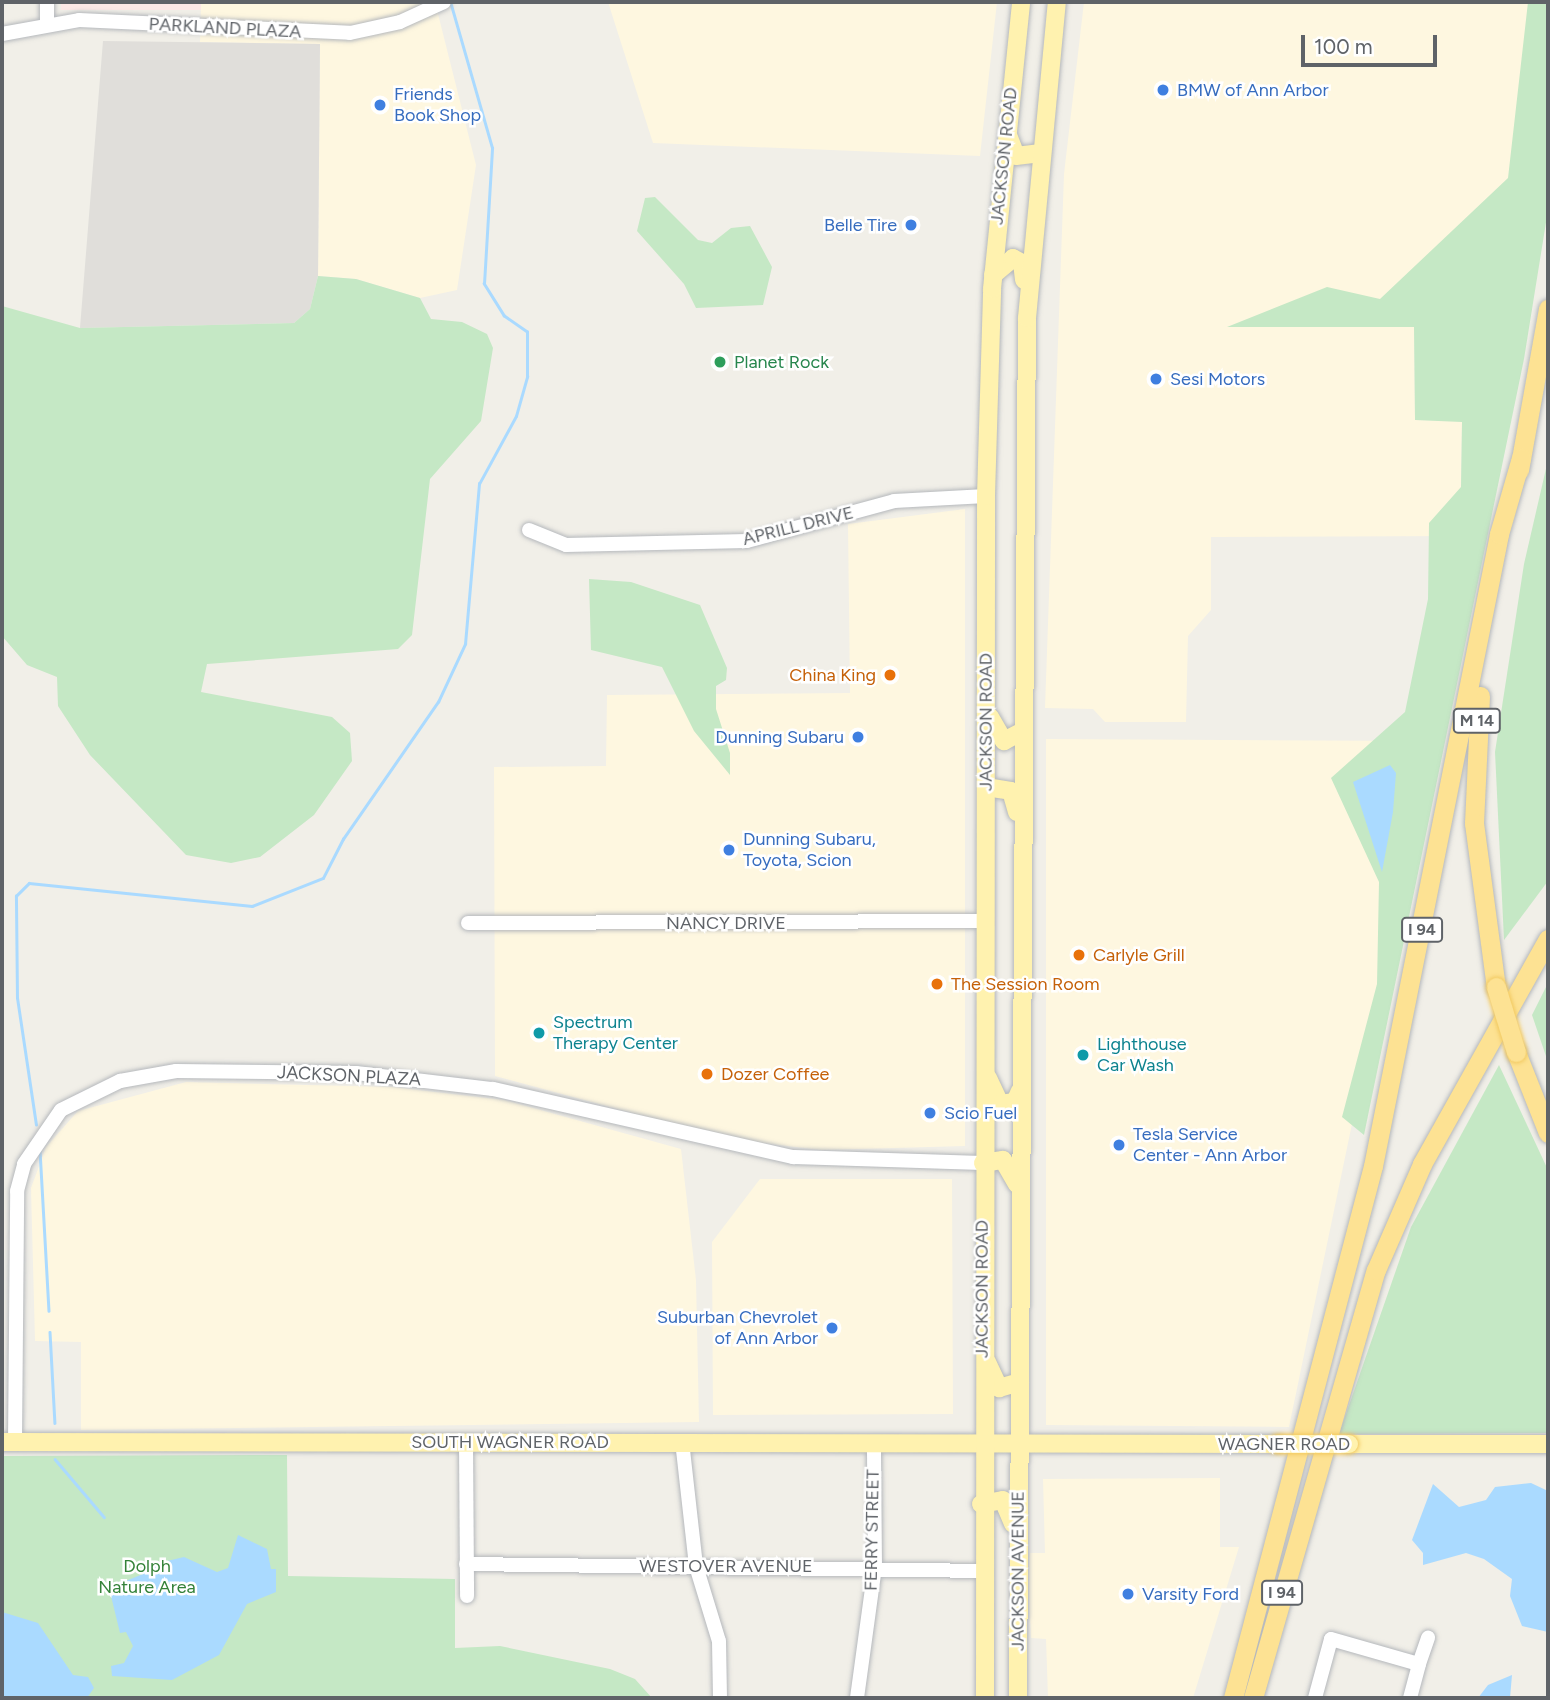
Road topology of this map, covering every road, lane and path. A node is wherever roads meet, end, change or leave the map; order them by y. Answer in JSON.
{"nodes":[{"id":1,"x":47,"y":2,"type":"edge"},
{"id":2,"x":1021,"y":2,"type":"edge"},
{"id":3,"x":1057,"y":2,"type":"edge"},
{"id":4,"x":441,"y":3,"type":"edge"},
{"id":5,"x":47,"y":22,"type":"junction"},
{"id":6,"x":2,"y":34,"type":"edge"},
{"id":7,"x":1007,"y":129,"type":"junction"},
{"id":8,"x":1041,"y":153,"type":"junction"},
{"id":9,"x":993,"y":275,"type":"junction"},
{"id":10,"x":1548,"y":309,"type":"edge"},
{"id":11,"x":1027,"y":318,"type":"junction"},
{"id":12,"x":1521,"y":457,"type":"junction"},
{"id":13,"x":986,"y":496,"type":"junction"},
{"id":14,"x":529,"y":530,"type":"dead end"},
{"id":15,"x":986,"y":697,"type":"junction"},
{"id":16,"x":1021,"y":732,"type":"junction"},
{"id":17,"x":986,"y":787,"type":"junction"},
{"id":18,"x":1021,"y":829,"type":"junction"},
{"id":19,"x":984,"y":921,"type":"junction"},
{"id":20,"x":468,"y":923,"type":"dead end"},
{"id":21,"x":1548,"y":939,"type":"edge"},
{"id":22,"x":983,"y":1054,"type":"junction"},
{"id":23,"x":1020,"y":1091,"type":"junction"},
{"id":24,"x":1548,"y":1133,"type":"edge"},
{"id":25,"x":983,"y":1163,"type":"junction"},
{"id":26,"x":1020,"y":1208,"type":"junction"},
{"id":27,"x":982,"y":1328,"type":"junction"},
{"id":28,"x":1020,"y":1381,"type":"junction"},
{"id":29,"x":682,"y":1441,"type":"junction"},
{"id":30,"x":8,"y":1442,"type":"edge"},
{"id":31,"x":466,"y":1443,"type":"junction"},
{"id":32,"x":874,"y":1444,"type":"junction"},
{"id":33,"x":981,"y":1444,"type":"junction"},
{"id":34,"x":1019,"y":1444,"type":"junction"},
{"id":35,"x":1548,"y":1444,"type":"edge"},
{"id":36,"x":981,"y":1504,"type":"junction"},
{"id":37,"x":1018,"y":1548,"type":"junction"},
{"id":38,"x":466,"y":1564,"type":"junction"},
{"id":39,"x":696,"y":1566,"type":"junction"},
{"id":40,"x":875,"y":1567,"type":"junction"},
{"id":41,"x":985,"y":1570,"type":"junction"},
{"id":42,"x":467,"y":1596,"type":"dead end"},
{"id":43,"x":1428,"y":1638,"type":"dead end"},
{"id":44,"x":1419,"y":1664,"type":"junction"},
{"id":45,"x":1233,"y":1693,"type":"edge"},
{"id":46,"x":720,"y":1698,"type":"edge"},
{"id":47,"x":857,"y":1698,"type":"edge"},
{"id":48,"x":985,"y":1698,"type":"edge"},
{"id":49,"x":1018,"y":1698,"type":"edge"},
{"id":50,"x":1253,"y":1698,"type":"edge"},
{"id":51,"x":1315,"y":1698,"type":"edge"},
{"id":52,"x":1410,"y":1698,"type":"edge"}],
"edges":[{"from":1,"to":5,"type":"street"},
{"from":2,"to":7,"type":"main road","name":"JACKSON ROAD"},
{"from":3,"to":8,"type":"main road","name":"JACKSON ROAD"},
{"from":4,"to":5,"type":"street","name":"PARKLAND PLAZA"},
{"from":5,"to":6,"type":"street","name":"PARKLAND PLAZA"},
{"from":7,"to":8,"type":"main road"},
{"from":7,"to":9,"type":"main road","name":"JACKSON ROAD"},
{"from":8,"to":11,"type":"main road","name":"JACKSON ROAD"},
{"from":9,"to":11,"type":"main road"},
{"from":9,"to":13,"type":"main road","name":"JACKSON ROAD"},
{"from":10,"to":12,"type":"highway","number":"I 94"},
{"from":11,"to":16,"type":"main road","name":"JACKSON ROAD"},
{"from":12,"to":24,"type":"highway","number":"M 14","bridge":true},
{"from":12,"to":45,"type":"highway","number":"I 94"},
{"from":13,"to":14,"type":"street","name":"APRILL DRIVE"},
{"from":13,"to":15,"type":"main road","name":"JACKSON ROAD"},
{"from":15,"to":16,"type":"main road"},
{"from":15,"to":17,"type":"main road","name":"JACKSON ROAD"},
{"from":16,"to":18,"type":"main road","name":"JACKSON ROAD"},
{"from":17,"to":18,"type":"main road"},
{"from":17,"to":19,"type":"main road","name":"JACKSON ROAD"},
{"from":18,"to":23,"type":"main road","name":"JACKSON ROAD"},
{"from":19,"to":20,"type":"street","name":"NANCY DRIVE"},
{"from":19,"to":22,"type":"main road","name":"JACKSON ROAD"},
{"from":21,"to":50,"type":"highway","number":"I 94"},
{"from":22,"to":23,"type":"main road"},
{"from":22,"to":25,"type":"main road","name":"JACKSON ROAD"},
{"from":23,"to":26,"type":"main road","name":"JACKSON ROAD"},
{"from":25,"to":26,"type":"main road"},
{"from":25,"to":27,"type":"main road","name":"JACKSON ROAD"},
{"from":25,"to":30,"type":"street","name":"JACKSON PLAZA"},
{"from":26,"to":28,"type":"main road","name":"JACKSON ROAD"},
{"from":27,"to":28,"type":"main road"},
{"from":27,"to":33,"type":"main road","name":"JACKSON ROAD"},
{"from":28,"to":34,"type":"main road","name":"JACKSON ROAD"},
{"from":29,"to":31,"type":"main road","name":"SOUTH WAGNER ROAD"},
{"from":29,"to":32,"type":"main road","name":"SOUTH WAGNER ROAD"},
{"from":29,"to":39,"type":"street"},
{"from":30,"to":31,"type":"main road","name":"SOUTH WAGNER ROAD"},
{"from":31,"to":38,"type":"street"},
{"from":32,"to":33,"type":"main road","name":"SOUTH WAGNER ROAD"},
{"from":32,"to":40,"type":"street","name":"FERRY STREET"},
{"from":33,"to":34,"type":"main road","name":"SOUTH WAGNER ROAD"},
{"from":33,"to":36,"type":"main road","name":"JACKSON AVENUE"},
{"from":34,"to":35,"type":"main road","name":"WAGNER ROAD","bridge":true},
{"from":34,"to":37,"type":"main road","name":"JACKSON AVENUE"},
{"from":36,"to":37,"type":"main road"},
{"from":36,"to":41,"type":"main road","name":"JACKSON AVENUE"},
{"from":37,"to":49,"type":"main road","name":"JACKSON AVENUE"},
{"from":38,"to":39,"type":"street","name":"WESTOVER AVENUE"},
{"from":38,"to":42,"type":"street"},
{"from":39,"to":40,"type":"street","name":"WESTOVER AVENUE"},
{"from":39,"to":46,"type":"street"},
{"from":40,"to":41,"type":"street","name":"WESTOVER AVENUE"},
{"from":40,"to":47,"type":"street","name":"FERRY STREET"},
{"from":41,"to":48,"type":"main road","name":"JACKSON AVENUE"},
{"from":43,"to":44,"type":"street"},
{"from":44,"to":51,"type":"street"},
{"from":44,"to":52,"type":"street"}]}
